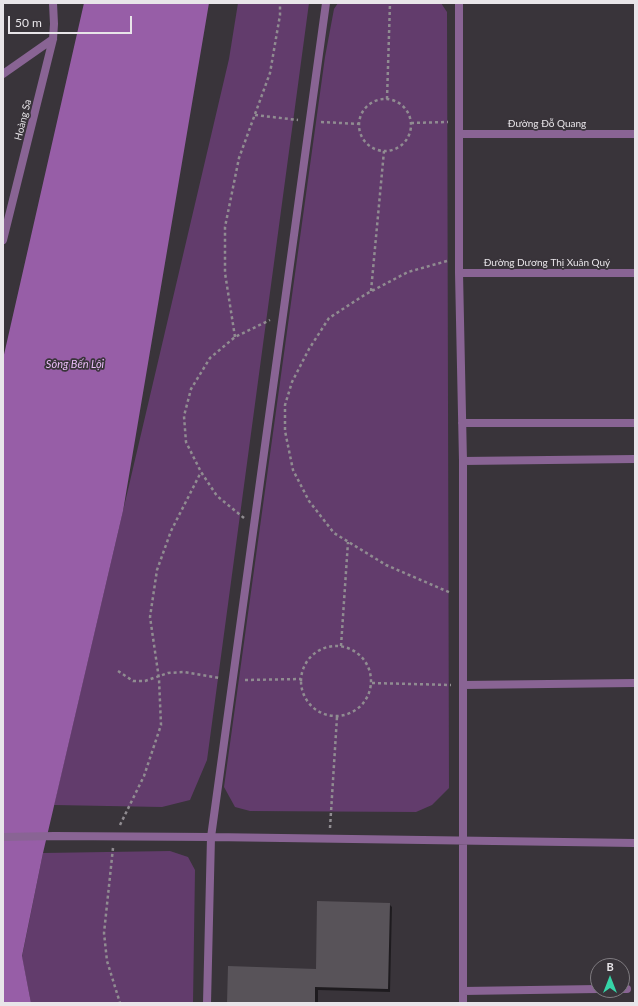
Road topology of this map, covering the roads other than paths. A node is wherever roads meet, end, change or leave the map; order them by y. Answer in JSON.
{"nodes":[{"id":1,"x":53,"y":3,"type":"edge"},
{"id":2,"x":326,"y":3,"type":"edge"},
{"id":3,"x":459,"y":3,"type":"edge"},
{"id":4,"x":53,"y":39,"type":"junction"},
{"id":5,"x":3,"y":74,"type":"edge"},
{"id":6,"x":459,"y":134,"type":"junction"},
{"id":7,"x":635,"y":134,"type":"edge"},
{"id":8,"x":3,"y":240,"type":"edge"},
{"id":9,"x":459,"y":273,"type":"junction"},
{"id":10,"x":635,"y":273,"type":"edge"},
{"id":11,"x":462,"y":423,"type":"junction"},
{"id":12,"x":635,"y":423,"type":"edge"},
{"id":13,"x":635,"y":460,"type":"edge"},
{"id":14,"x":463,"y":462,"type":"junction"},
{"id":15,"x":635,"y":683,"type":"edge"},
{"id":16,"x":464,"y":686,"type":"junction"},
{"id":17,"x":3,"y":837,"type":"edge"},
{"id":18,"x":211,"y":837,"type":"junction"},
{"id":19,"x":464,"y":841,"type":"junction"},
{"id":20,"x":635,"y":842,"type":"edge"},
{"id":21,"x":590,"y":989,"type":"edge"},
{"id":22,"x":464,"y":991,"type":"junction"},
{"id":23,"x":207,"y":1003,"type":"edge"},
{"id":24,"x":464,"y":1003,"type":"edge"}],
"edges":[{"from":1,"to":4,"type":"street","name":"Hoàng Sa"},
{"from":2,"to":18,"type":"street"},
{"from":3,"to":6,"type":"street"},
{"from":4,"to":5,"type":"street"},
{"from":4,"to":8,"type":"street","name":"Hoàng Sa"},
{"from":6,"to":7,"type":"street","name":"Đường Đỗ Quang"},
{"from":6,"to":9,"type":"street"},
{"from":9,"to":10,"type":"street","name":"Đường Dương Thị Xuân Quý"},
{"from":9,"to":11,"type":"street"},
{"from":11,"to":12,"type":"street"},
{"from":11,"to":14,"type":"street"},
{"from":13,"to":14,"type":"street"},
{"from":14,"to":16,"type":"street"},
{"from":15,"to":16,"type":"street"},
{"from":16,"to":19,"type":"street"},
{"from":17,"to":18,"type":"street"},
{"from":18,"to":19,"type":"street"},
{"from":18,"to":23,"type":"street"},
{"from":19,"to":20,"type":"street"},
{"from":19,"to":22,"type":"street"},
{"from":21,"to":22,"type":"street"},
{"from":22,"to":24,"type":"street"}]}
